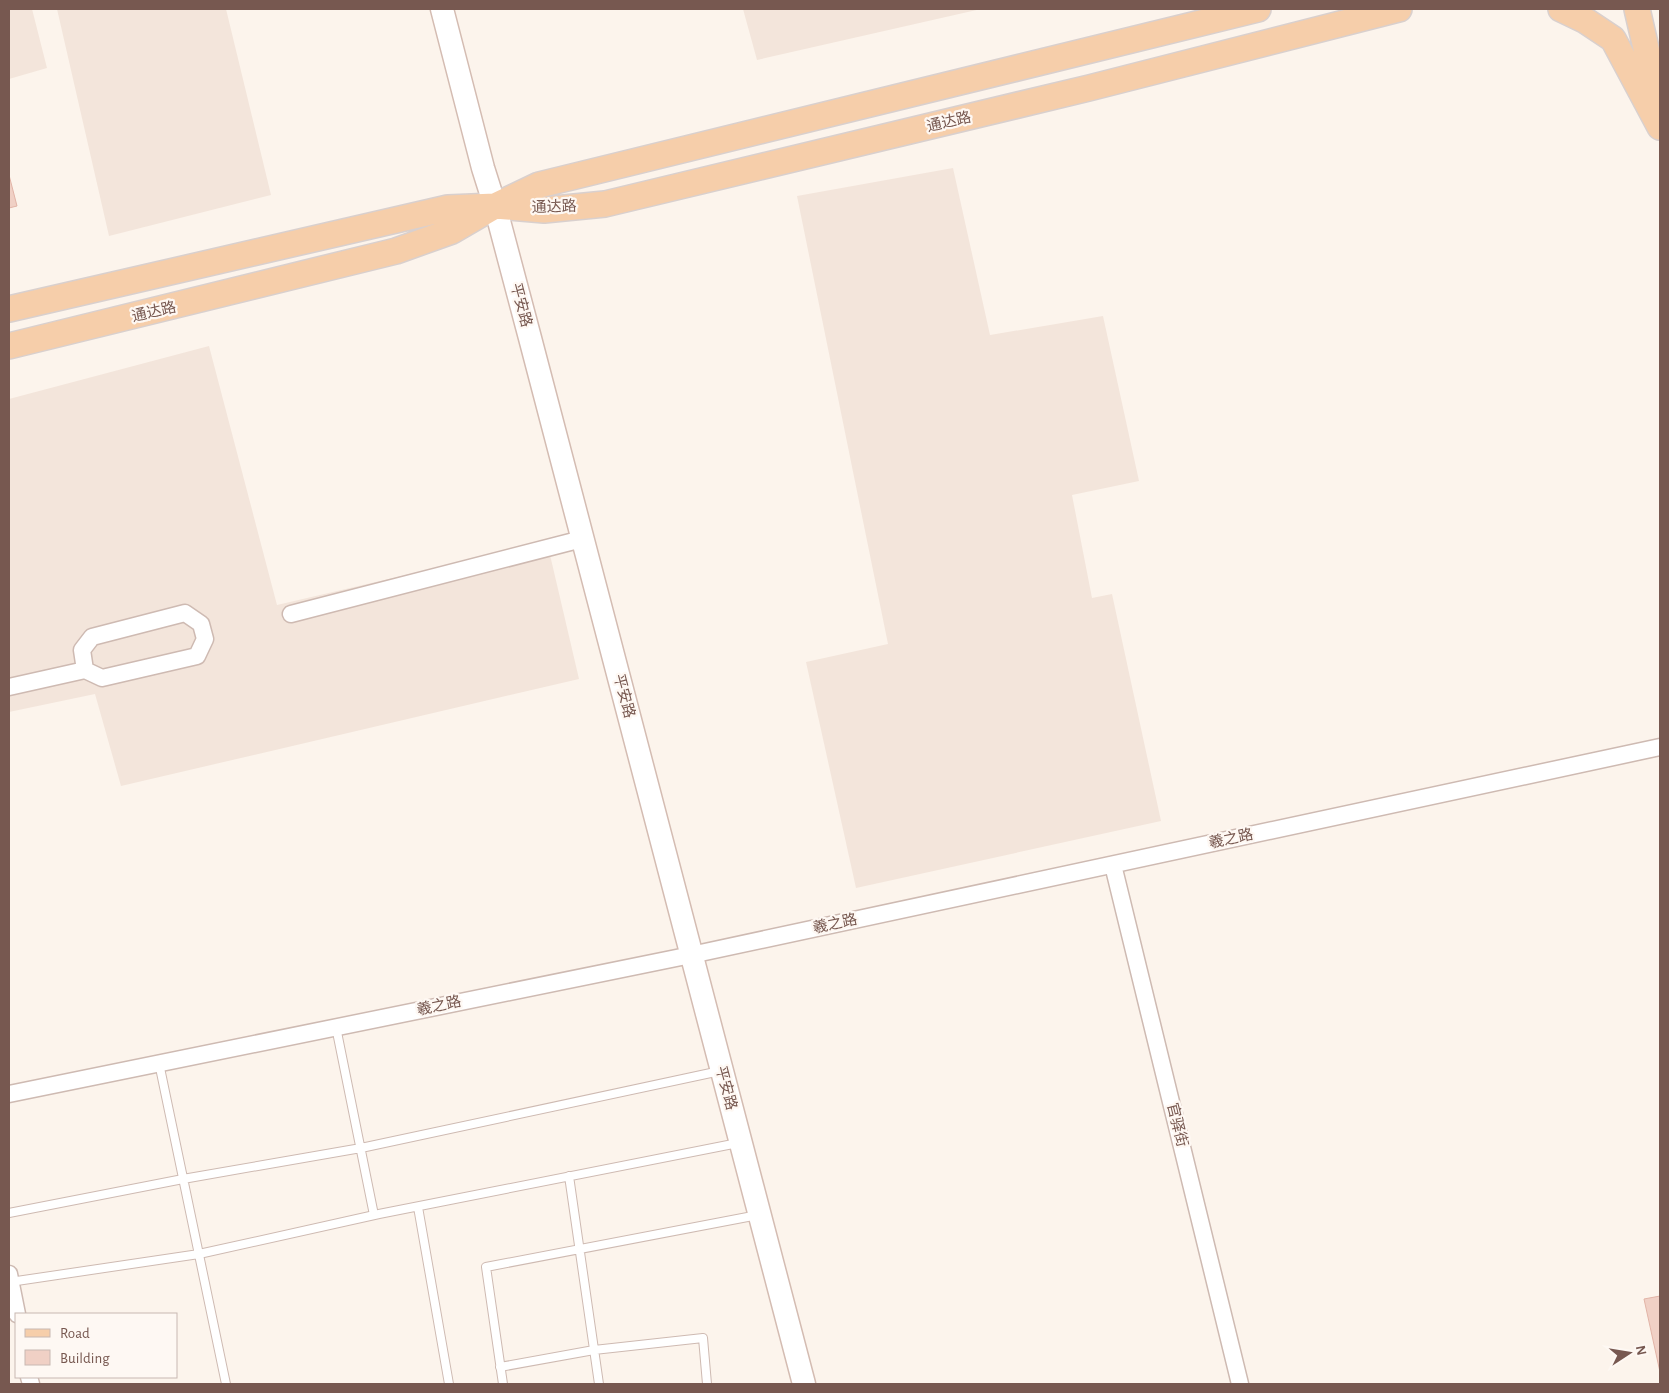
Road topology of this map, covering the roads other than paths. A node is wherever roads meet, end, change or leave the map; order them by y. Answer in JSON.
{"nodes":[{"id":1,"x":442,"y":9,"type":"edge"},
{"id":2,"x":1258,"y":9,"type":"edge"},
{"id":3,"x":1399,"y":9,"type":"edge"},
{"id":4,"x":1561,"y":9,"type":"edge"},
{"id":5,"x":1637,"y":9,"type":"edge"},
{"id":6,"x":1660,"y":111,"type":"edge"},
{"id":7,"x":1660,"y":127,"type":"edge"},
{"id":8,"x":495,"y":206,"type":"junction"},
{"id":9,"x":9,"y":309,"type":"edge"},
{"id":10,"x":9,"y":346,"type":"edge"},
{"id":11,"x":582,"y":539,"type":"junction"},
{"id":12,"x":292,"y":614,"type":"dead end"},
{"id":13,"x":85,"y":670,"type":"junction"},
{"id":14,"x":9,"y":687,"type":"edge"},
{"id":15,"x":1660,"y":747,"type":"edge"},
{"id":16,"x":1113,"y":865,"type":"junction"},
{"id":17,"x":691,"y":954,"type":"junction"},
{"id":18,"x":336,"y":1027,"type":"junction"},
{"id":19,"x":159,"y":1063,"type":"junction"},
{"id":20,"x":722,"y":1070,"type":"junction"},
{"id":21,"x":9,"y":1094,"type":"edge"},
{"id":22,"x":741,"y":1142,"type":"junction"},
{"id":23,"x":360,"y":1148,"type":"junction"},
{"id":24,"x":569,"y":1176,"type":"junction"},
{"id":25,"x":183,"y":1179,"type":"junction"},
{"id":26,"x":418,"y":1207,"type":"junction"},
{"id":27,"x":9,"y":1213,"type":"edge"},
{"id":28,"x":760,"y":1215,"type":"junction"},
{"id":29,"x":374,"y":1216,"type":"junction"},
{"id":30,"x":580,"y":1249,"type":"junction"},
{"id":31,"x":199,"y":1254,"type":"junction"},
{"id":32,"x":9,"y":1278,"type":"edge"},
{"id":33,"x":17,"y":1313,"type":"edge"},
{"id":34,"x":594,"y":1350,"type":"junction"},
{"id":35,"x":500,"y":1367,"type":"junction"},
{"id":36,"x":226,"y":1384,"type":"edge"},
{"id":37,"x":448,"y":1384,"type":"edge"},
{"id":38,"x":503,"y":1384,"type":"edge"},
{"id":39,"x":599,"y":1384,"type":"edge"},
{"id":40,"x":707,"y":1384,"type":"edge"},
{"id":41,"x":804,"y":1384,"type":"edge"},
{"id":42,"x":1240,"y":1384,"type":"edge"}],
"edges":[{"from":1,"to":8,"type":"main road","name":"平安路"},
{"from":2,"to":8,"type":"main road","name":"通达路"},
{"from":3,"to":8,"type":"main road","name":"通达路"},
{"from":4,"to":7,"type":"main road"},
{"from":5,"to":6,"type":"main road"},
{"from":8,"to":9,"type":"main road","name":"通达路"},
{"from":8,"to":10,"type":"main road","name":"通达路"},
{"from":8,"to":11,"type":"main road","name":"平安路"},
{"from":11,"to":12,"type":"street"},
{"from":11,"to":17,"type":"main road","name":"平安路"},
{"from":13,"to":13,"type":"street"},
{"from":13,"to":14,"type":"street"},
{"from":15,"to":16,"type":"street","name":"羲之路"},
{"from":16,"to":17,"type":"street","name":"羲之路"},
{"from":16,"to":42,"type":"street","name":"官驿街"},
{"from":17,"to":18,"type":"street","name":"羲之路"},
{"from":17,"to":20,"type":"main road","name":"平安路"},
{"from":18,"to":19,"type":"street","name":"羲之路"},
{"from":18,"to":23,"type":"lane"},
{"from":19,"to":21,"type":"street","name":"羲之路"},
{"from":19,"to":25,"type":"lane"},
{"from":20,"to":22,"type":"main road","name":"平安路"},
{"from":20,"to":23,"type":"lane"},
{"from":22,"to":24,"type":"lane"},
{"from":22,"to":28,"type":"main road","name":"平安路"},
{"from":23,"to":25,"type":"lane"},
{"from":23,"to":29,"type":"lane"},
{"from":24,"to":26,"type":"lane"},
{"from":24,"to":30,"type":"lane"},
{"from":25,"to":27,"type":"lane"},
{"from":25,"to":31,"type":"lane"},
{"from":26,"to":29,"type":"lane"},
{"from":26,"to":37,"type":"lane"},
{"from":28,"to":30,"type":"lane"},
{"from":28,"to":41,"type":"main road","name":"平安路"},
{"from":29,"to":31,"type":"lane"},
{"from":30,"to":34,"type":"lane"},
{"from":30,"to":35,"type":"lane"},
{"from":31,"to":32,"type":"lane"},
{"from":31,"to":36,"type":"lane"},
{"from":32,"to":33,"type":"street"},
{"from":34,"to":35,"type":"lane"},
{"from":34,"to":39,"type":"lane"},
{"from":34,"to":40,"type":"lane"},
{"from":35,"to":38,"type":"lane"}]}
